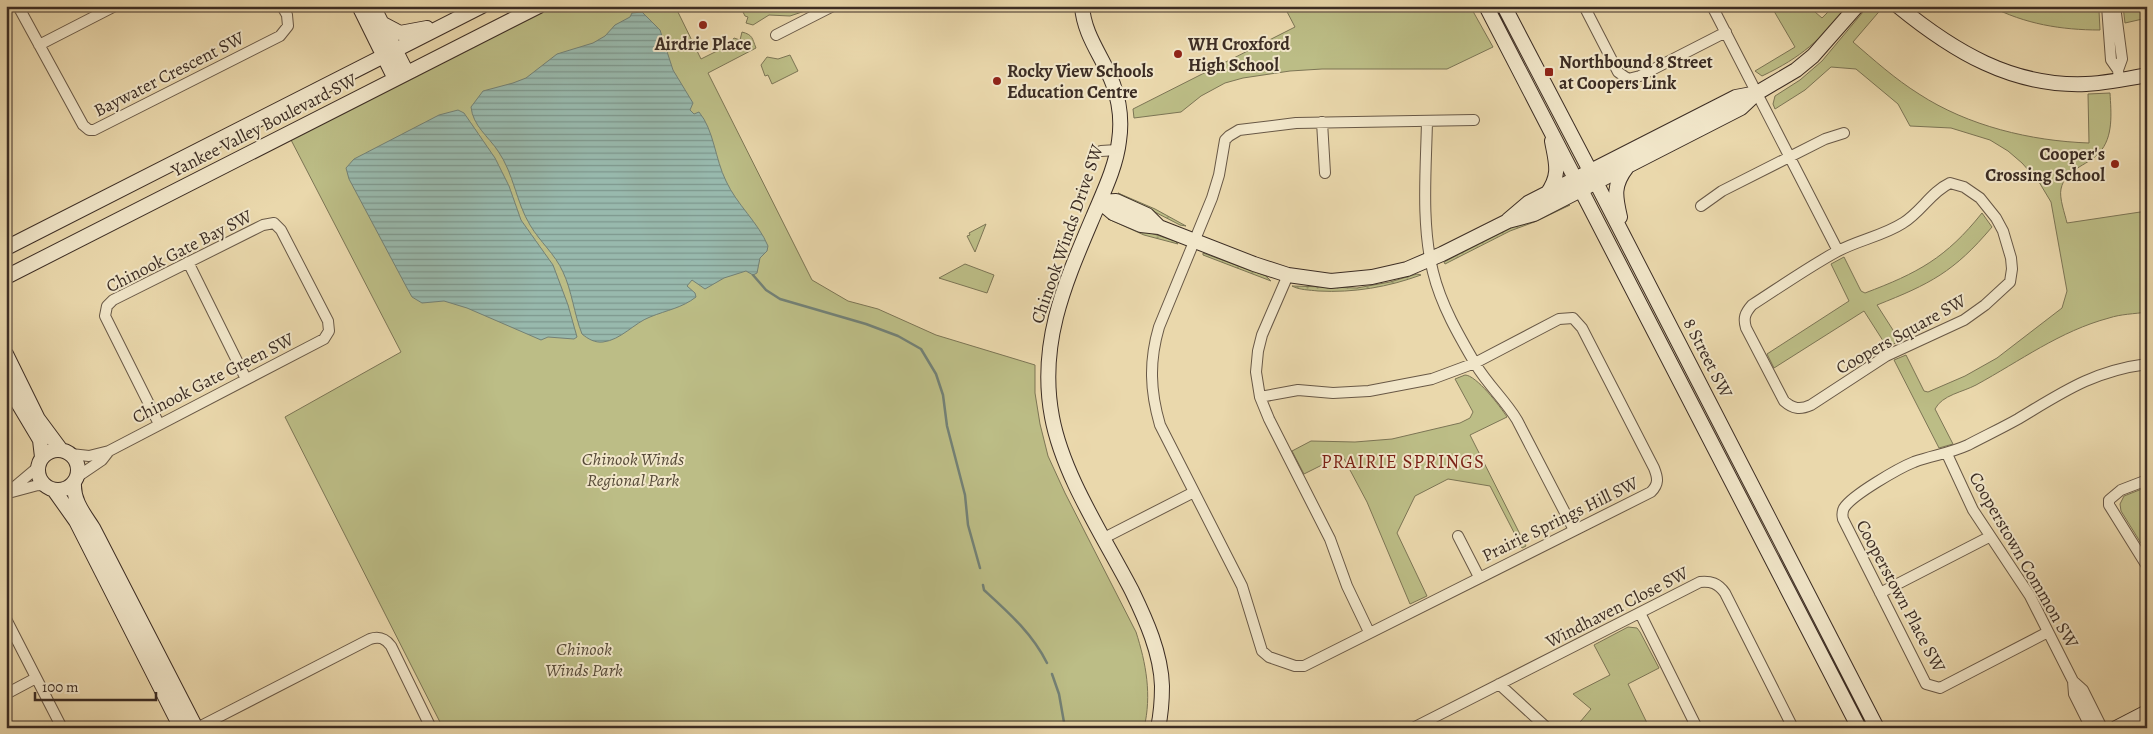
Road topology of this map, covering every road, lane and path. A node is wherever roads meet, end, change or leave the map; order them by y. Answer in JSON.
{"nodes":[{"id":1,"x":18,"y":6,"type":"edge"},
{"id":2,"x":115,"y":6,"type":"edge"},
{"id":3,"x":282,"y":6,"type":"edge"},
{"id":4,"x":359,"y":6,"type":"edge"},
{"id":5,"x":373,"y":6,"type":"edge"},
{"id":6,"x":482,"y":6,"type":"edge"},
{"id":7,"x":538,"y":6,"type":"edge"},
{"id":8,"x":833,"y":6,"type":"edge"},
{"id":9,"x":1082,"y":6,"type":"edge"},
{"id":10,"x":1486,"y":6,"type":"edge"},
{"id":11,"x":1504,"y":6,"type":"edge"},
{"id":12,"x":1584,"y":6,"type":"edge"},
{"id":13,"x":1712,"y":6,"type":"edge"},
{"id":14,"x":1858,"y":6,"type":"edge"},
{"id":15,"x":1898,"y":6,"type":"edge"},
{"id":16,"x":2106,"y":6,"type":"edge"},
{"id":17,"x":2115,"y":6,"type":"edge"},
{"id":18,"x":459,"y":18,"type":"junction"},
{"id":19,"x":382,"y":24,"type":"junction"},
{"id":20,"x":1726,"y":32,"type":"junction"},
{"id":21,"x":776,"y":35,"type":"dead end"},
{"id":22,"x":39,"y":45,"type":"junction"},
{"id":23,"x":390,"y":53,"type":"junction"},
{"id":24,"x":2119,"y":75,"type":"junction"},
{"id":25,"x":2147,"y":75,"type":"edge"},
{"id":26,"x":401,"y":76,"type":"junction"},
{"id":27,"x":1757,"y":93,"type":"junction"},
{"id":28,"x":1474,"y":120,"type":"dead end"},
{"id":29,"x":1427,"y":121,"type":"junction"},
{"id":30,"x":1322,"y":122,"type":"junction"},
{"id":31,"x":1548,"y":123,"type":"junction"},
{"id":32,"x":1844,"y":133,"type":"dead end"},
{"id":33,"x":1117,"y":150,"type":"junction"},
{"id":34,"x":1101,"y":151,"type":"dead end"},
{"id":35,"x":1790,"y":156,"type":"junction"},
{"id":36,"x":1629,"y":165,"type":"junction"},
{"id":37,"x":1325,"y":173,"type":"dead end"},
{"id":38,"x":1594,"y":177,"type":"junction"},
{"id":39,"x":1579,"y":184,"type":"junction"},
{"id":40,"x":1546,"y":194,"type":"junction"},
{"id":41,"x":1100,"y":202,"type":"junction"},
{"id":42,"x":1701,"y":206,"type":"dead end"},
{"id":43,"x":1508,"y":221,"type":"junction"},
{"id":44,"x":1624,"y":235,"type":"junction"},
{"id":45,"x":1195,"y":240,"type":"junction"},
{"id":46,"x":8,"y":246,"type":"edge"},
{"id":47,"x":1838,"y":251,"type":"junction"},
{"id":48,"x":1431,"y":260,"type":"junction"},
{"id":49,"x":188,"y":262,"type":"junction"},
{"id":50,"x":1288,"y":275,"type":"junction"},
{"id":51,"x":6,"y":277,"type":"edge"},
{"id":52,"x":329,"y":332,"type":"joint"},
{"id":53,"x":6,"y":354,"type":"edge"},
{"id":54,"x":1475,"y":363,"type":"junction"},
{"id":55,"x":2147,"y":364,"type":"edge"},
{"id":56,"x":246,"y":379,"type":"junction"},
{"id":57,"x":6,"y":383,"type":"edge"},
{"id":58,"x":1260,"y":397,"type":"junction"},
{"id":59,"x":159,"y":424,"type":"junction"},
{"id":60,"x":109,"y":451,"type":"junction"},
{"id":61,"x":66,"y":452,"type":"junction"},
{"id":62,"x":1947,"y":454,"type":"junction"},
{"id":63,"x":40,"y":462,"type":"junction"},
{"id":64,"x":76,"y":480,"type":"junction"},
{"id":65,"x":2147,"y":480,"type":"edge"},
{"id":66,"x":50,"y":488,"type":"junction"},
{"id":67,"x":1194,"y":492,"type":"junction"},
{"id":68,"x":6,"y":494,"type":"edge"},
{"id":69,"x":1574,"y":530,"type":"junction"},
{"id":70,"x":1458,"y":536,"type":"dead end"},
{"id":71,"x":1989,"y":537,"type":"junction"},
{"id":72,"x":1104,"y":538,"type":"junction"},
{"id":73,"x":2147,"y":566,"type":"edge"},
{"id":74,"x":1479,"y":577,"type":"junction"},
{"id":75,"x":1880,"y":593,"type":"junction"},
{"id":76,"x":1640,"y":614,"type":"junction"},
{"id":77,"x":6,"y":619,"type":"edge"},
{"id":78,"x":1370,"y":632,"type":"junction"},
{"id":79,"x":2048,"y":632,"type":"junction"},
{"id":80,"x":36,"y":678,"type":"junction"},
{"id":81,"x":2073,"y":681,"type":"junction"},
{"id":82,"x":1500,"y":684,"type":"junction"},
{"id":83,"x":6,"y":694,"type":"edge"},
{"id":84,"x":2147,"y":712,"type":"edge"},
{"id":85,"x":62,"y":728,"type":"edge"},
{"id":86,"x":181,"y":728,"type":"edge"},
{"id":87,"x":197,"y":728,"type":"edge"},
{"id":88,"x":431,"y":728,"type":"edge"},
{"id":89,"x":1158,"y":728,"type":"edge"},
{"id":90,"x":1414,"y":728,"type":"edge"},
{"id":91,"x":1547,"y":728,"type":"edge"},
{"id":92,"x":1697,"y":728,"type":"edge"},
{"id":93,"x":1793,"y":728,"type":"edge"},
{"id":94,"x":1859,"y":728,"type":"edge"},
{"id":95,"x":1877,"y":728,"type":"edge"},
{"id":96,"x":2090,"y":728,"type":"edge"},
{"id":97,"x":2102,"y":728,"type":"edge"},
{"id":98,"x":2116,"y":728,"type":"edge"}],
"edges":[{"from":1,"to":22,"type":"street","name":"Baywater Crescent SW"},
{"from":2,"to":22,"type":"street"},
{"from":3,"to":22,"type":"street","name":"Baywater Crescent SW"},
{"from":4,"to":23,"type":"street"},
{"from":5,"to":19,"type":"street"},
{"from":6,"to":18,"type":"street","name":"Yankee Valley Boulevard SW"},
{"from":7,"to":26,"type":"street","name":"Yankee Valley Boulevard SW"},
{"from":8,"to":21,"type":"street"},
{"from":9,"to":33,"type":"street","name":"Chinook Winds Drive SW"},
{"from":10,"to":31,"type":"street","name":"8 Street SW"},
{"from":11,"to":38,"type":"street","name":"8 Street SW"},
{"from":12,"to":20,"type":"street"},
{"from":13,"to":20,"type":"street"},
{"from":14,"to":27,"type":"street"},
{"from":15,"to":24,"type":"street"},
{"from":16,"to":24,"type":"street"},
{"from":17,"to":24,"type":"street"},
{"from":18,"to":19,"type":"street"},
{"from":18,"to":23,"type":"street","name":"Yankee Valley Boulevard SW"},
{"from":19,"to":23,"type":"street"},
{"from":20,"to":27,"type":"street"},
{"from":23,"to":26,"type":"street"},
{"from":23,"to":46,"type":"street","name":"Yankee Valley Boulevard SW"},
{"from":24,"to":25,"type":"street"},
{"from":26,"to":51,"type":"street","name":"Yankee Valley Boulevard SW"},
{"from":27,"to":35,"type":"street"},
{"from":27,"to":36,"type":"street"},
{"from":27,"to":38,"type":"street"},
{"from":28,"to":29,"type":"street"},
{"from":29,"to":30,"type":"street"},
{"from":29,"to":48,"type":"street"},
{"from":30,"to":37,"type":"street"},
{"from":30,"to":45,"type":"street"},
{"from":31,"to":39,"type":"street","name":"8 Street SW"},
{"from":31,"to":40,"type":"street"},
{"from":32,"to":35,"type":"street"},
{"from":33,"to":34,"type":"street"},
{"from":33,"to":41,"type":"street","name":"Chinook Winds Drive SW"},
{"from":35,"to":42,"type":"street"},
{"from":35,"to":47,"type":"street"},
{"from":36,"to":38,"type":"street"},
{"from":36,"to":44,"type":"street"},
{"from":38,"to":39,"type":"street"},
{"from":38,"to":44,"type":"street","name":"8 Street SW"},
{"from":39,"to":40,"type":"street"},
{"from":39,"to":43,"type":"street"},
{"from":39,"to":94,"type":"street","name":"8 Street SW"},
{"from":40,"to":43,"type":"street"},
{"from":41,"to":45,"type":"street"},
{"from":41,"to":72,"type":"street","name":"Chinook Winds Drive SW"},
{"from":43,"to":48,"type":"street"},
{"from":44,"to":95,"type":"street","name":"8 Street SW"},
{"from":45,"to":50,"type":"street"},
{"from":45,"to":67,"type":"street"},
{"from":47,"to":47,"type":"street","name":"Coopers Square SW"},
{"from":48,"to":50,"type":"street"},
{"from":48,"to":54,"type":"street"},
{"from":49,"to":52,"type":"street","name":"Chinook Gate Bay SW"},
{"from":49,"to":56,"type":"street"},
{"from":49,"to":59,"type":"street","name":"Chinook Gate Bay SW"},
{"from":50,"to":58,"type":"street"},
{"from":52,"to":56,"type":"street","name":"Chinook Gate Green SW"},
{"from":53,"to":61,"type":"street"},
{"from":54,"to":58,"type":"street"},
{"from":54,"to":69,"type":"street"},
{"from":54,"to":69,"type":"street","name":"Prairie Springs Hill SW"},
{"from":55,"to":62,"type":"street","name":"Cooperstown Place SW"},
{"from":56,"to":59,"type":"street","name":"Chinook Gate Green SW"},
{"from":57,"to":63,"type":"street"},
{"from":58,"to":78,"type":"street"},
{"from":59,"to":60,"type":"street","name":"Chinook Gate Green SW"},
{"from":60,"to":61,"type":"street","name":"Chinook Gate Green SW"},
{"from":60,"to":64,"type":"street","name":"Chinook Gate Green SW"},
{"from":61,"to":63,"type":"street"},
{"from":61,"to":64,"type":"street"},
{"from":62,"to":71,"type":"street","name":"Cooperstown Common SW"},
{"from":62,"to":75,"type":"street","name":"Cooperstown Place SW"},
{"from":63,"to":66,"type":"street"},
{"from":63,"to":68,"type":"street"},
{"from":64,"to":66,"type":"street"},
{"from":64,"to":87,"type":"street"},
{"from":65,"to":73,"type":"street"},
{"from":66,"to":68,"type":"street"},
{"from":66,"to":86,"type":"street"},
{"from":67,"to":72,"type":"street"},
{"from":67,"to":78,"type":"street","name":"Prairie Springs Hill SW"},
{"from":69,"to":74,"type":"street","name":"Prairie Springs Hill SW"},
{"from":70,"to":74,"type":"street"},
{"from":71,"to":75,"type":"street"},
{"from":71,"to":79,"type":"street","name":"Cooperstown Common SW"},
{"from":72,"to":89,"type":"street","name":"Chinook Winds Drive SW"},
{"from":74,"to":78,"type":"street","name":"Prairie Springs Hill SW"},
{"from":75,"to":79,"type":"street","name":"Cooperstown Place SW"},
{"from":76,"to":82,"type":"street","name":"Windhaven Close SW"},
{"from":76,"to":92,"type":"street"},
{"from":76,"to":93,"type":"street","name":"Windhaven Close SW"},
{"from":77,"to":80,"type":"street"},
{"from":79,"to":81,"type":"street","name":"Cooperstown Common SW"},
{"from":80,"to":83,"type":"street"},
{"from":80,"to":85,"type":"street"},
{"from":81,"to":96,"type":"street","name":"Cooperstown Common SW"},
{"from":81,"to":97,"type":"street","name":"Cooperstown Common SW"},
{"from":82,"to":90,"type":"street","name":"Windhaven Close SW"},
{"from":82,"to":91,"type":"street"},
{"from":84,"to":98,"type":"street"},
{"from":87,"to":88,"type":"street"}]}
